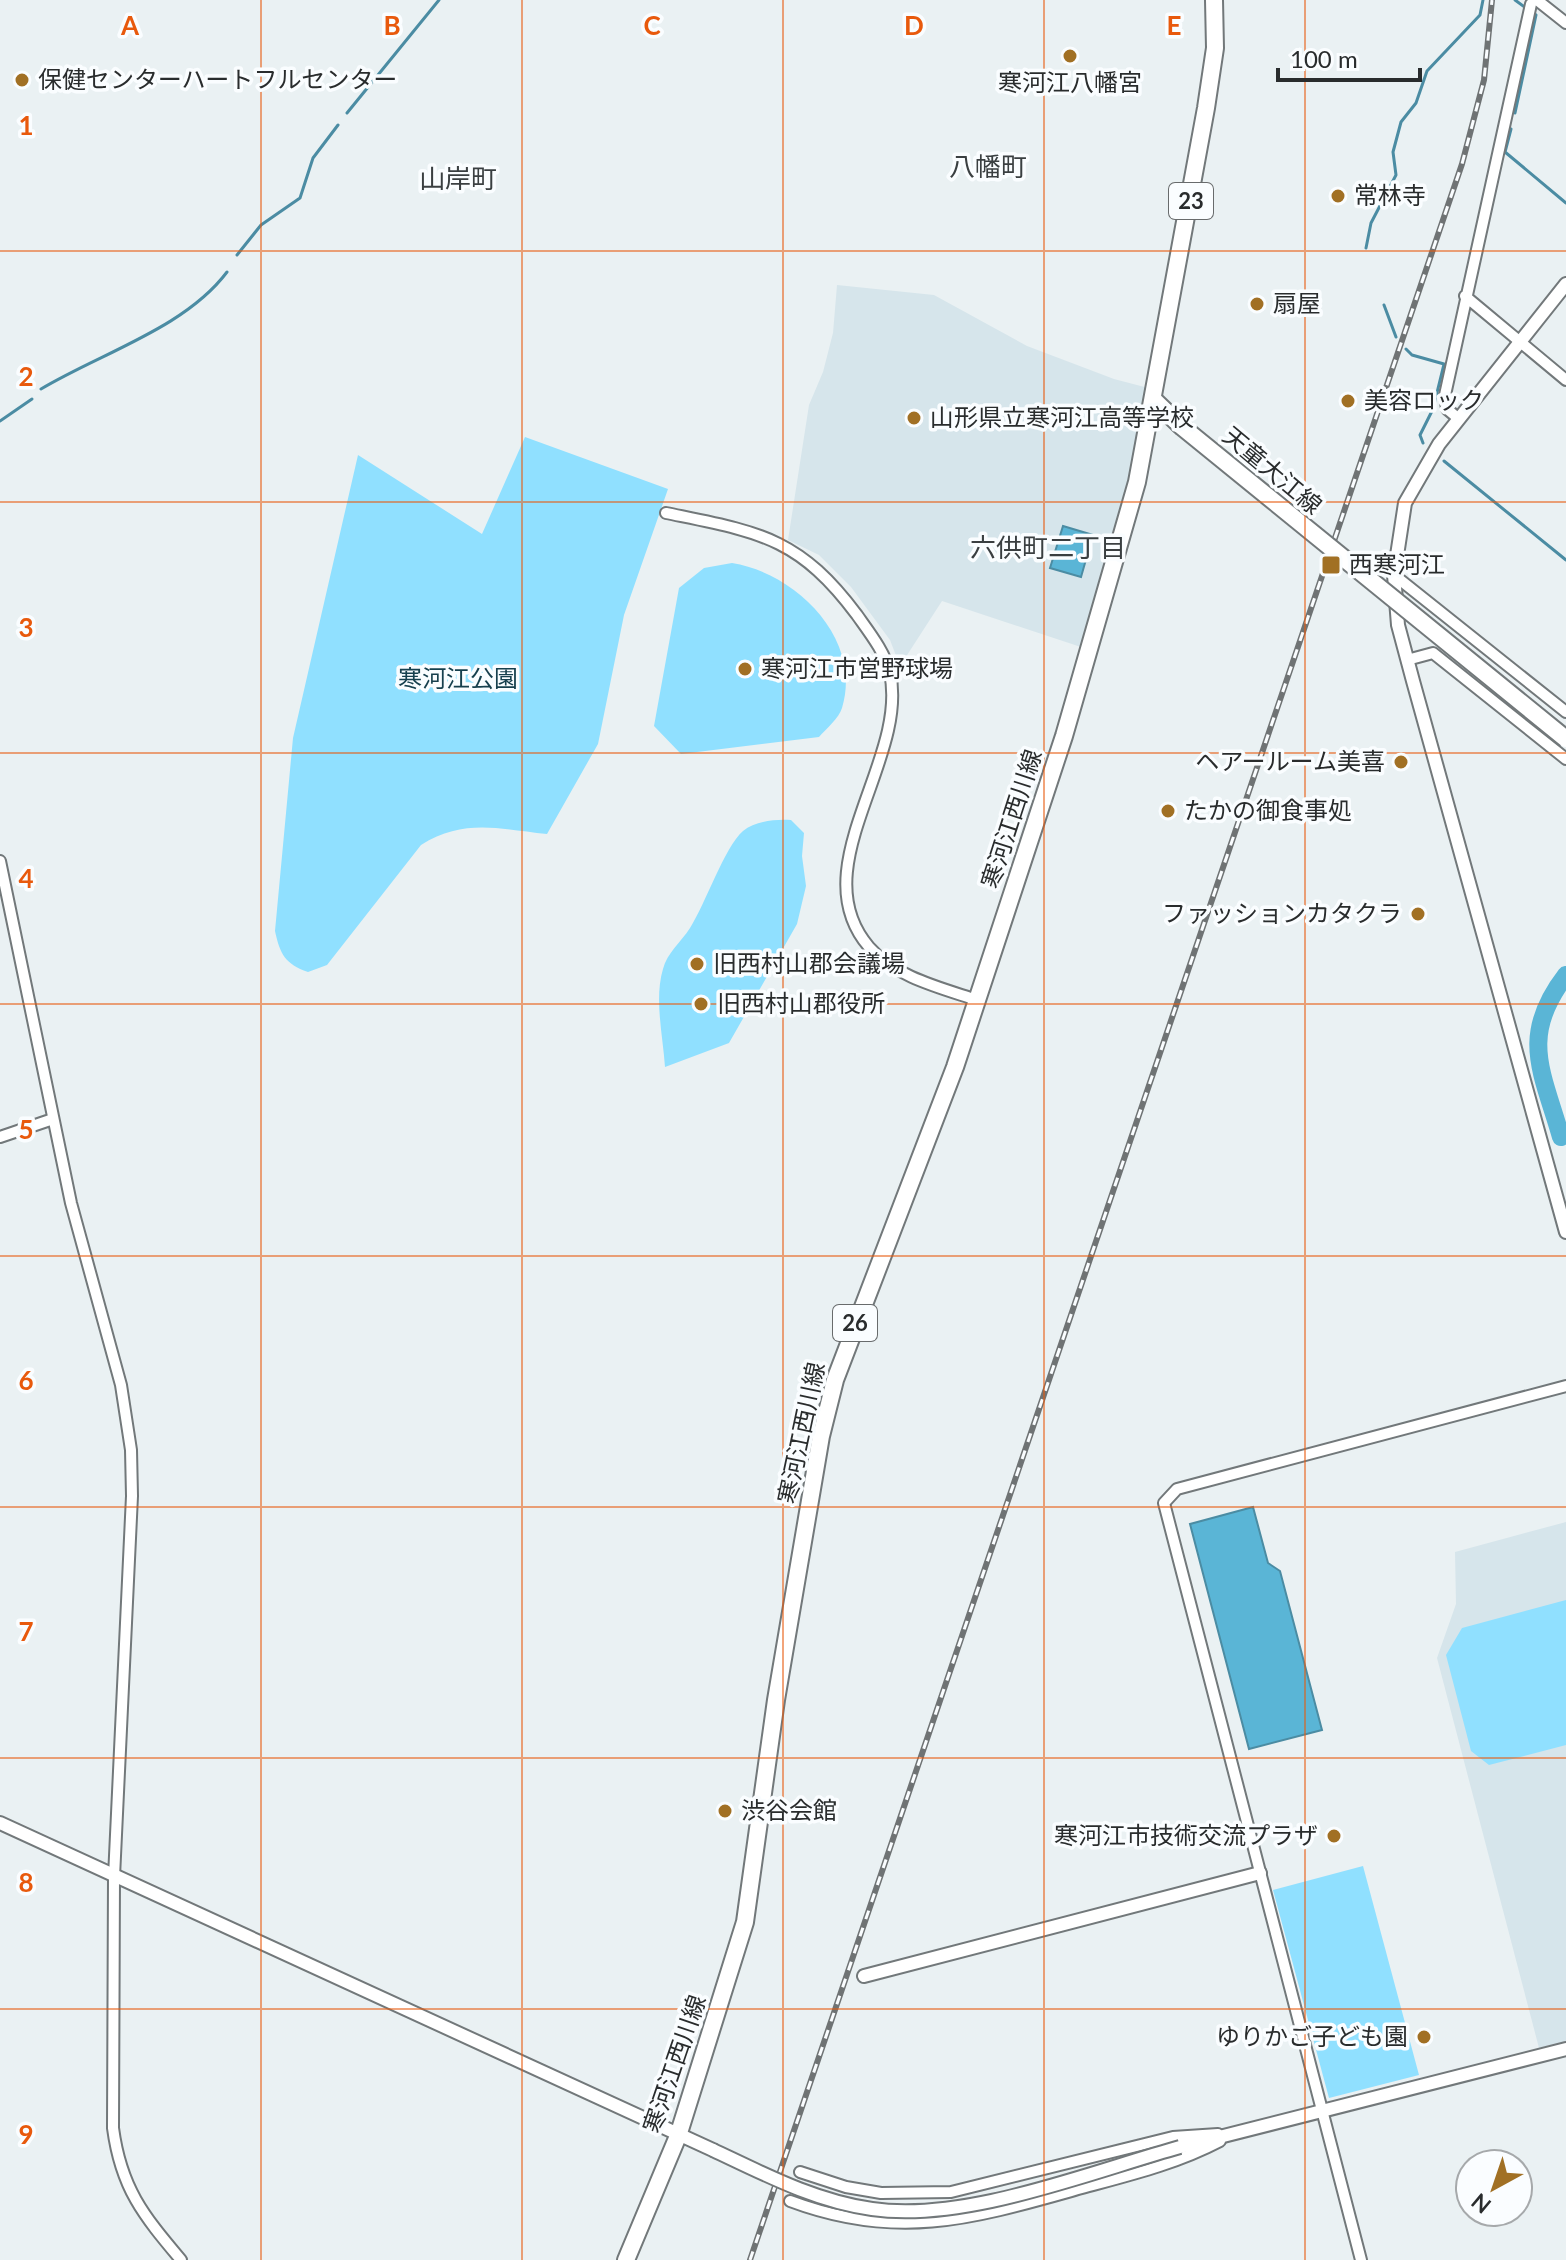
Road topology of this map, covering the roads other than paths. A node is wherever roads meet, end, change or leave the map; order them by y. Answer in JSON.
{"nodes":[{"id":1,"x":1214,"y":0,"type":"edge"},
{"id":2,"x":1534,"y":2,"type":"edge"},
{"id":3,"x":1566,"y":23,"type":"edge"},
{"id":4,"x":1566,"y":284,"type":"edge"},
{"id":5,"x":1465,"y":296,"type":"junction"},
{"id":6,"x":1520,"y":343,"type":"junction"},
{"id":7,"x":1566,"y":380,"type":"edge"},
{"id":8,"x":1155,"y":401,"type":"junction"},
{"id":9,"x":1459,"y":419,"type":"junction"},
{"id":10,"x":666,"y":513,"type":"dead end"},
{"id":11,"x":1394,"y":575,"type":"junction"},
{"id":12,"x":1407,"y":660,"type":"junction"},
{"id":13,"x":1566,"y":712,"type":"edge"},
{"id":14,"x":1566,"y":739,"type":"edge"},
{"id":15,"x":1566,"y":759,"type":"edge"},
{"id":16,"x":0,"y":861,"type":"edge"},
{"id":17,"x":977,"y":1000,"type":"junction"},
{"id":18,"x":53,"y":1119,"type":"junction"},
{"id":19,"x":0,"y":1137,"type":"edge"},
{"id":20,"x":1566,"y":1181,"type":"edge"},
{"id":21,"x":1556,"y":1193,"type":"junction"},
{"id":22,"x":1566,"y":1232,"type":"edge"},
{"id":23,"x":1566,"y":1386,"type":"edge"},
{"id":24,"x":0,"y":1823,"type":"edge"},
{"id":25,"x":1260,"y":1873,"type":"junction"},
{"id":26,"x":114,"y":1877,"type":"junction"},
{"id":27,"x":864,"y":1976,"type":"dead end"},
{"id":28,"x":1566,"y":2049,"type":"edge"},
{"id":29,"x":1323,"y":2113,"type":"junction"},
{"id":30,"x":1236,"y":2132,"type":"junction"},
{"id":31,"x":678,"y":2136,"type":"junction"},
{"id":32,"x":800,"y":2172,"type":"dead end"},
{"id":33,"x":790,"y":2201,"type":"dead end"},
{"id":34,"x":181,"y":2260,"type":"edge"},
{"id":35,"x":626,"y":2260,"type":"edge"},
{"id":36,"x":1361,"y":2260,"type":"edge"}],
"edges":[{"from":1,"to":8,"type":"main road","number":"23"},
{"from":2,"to":3,"type":"street"},
{"from":2,"to":5,"type":"street"},
{"from":4,"to":6,"type":"street"},
{"from":5,"to":6,"type":"street"},
{"from":5,"to":9,"type":"street"},
{"from":6,"to":7,"type":"street"},
{"from":6,"to":9,"type":"street"},
{"from":8,"to":14,"type":"main road","name":"天童大江線","bridge":true},
{"from":8,"to":17,"type":"main road","name":"寒河江西川線","number":"26"},
{"from":9,"to":11,"type":"street"},
{"from":10,"to":17,"type":"street"},
{"from":11,"to":12,"type":"street"},
{"from":11,"to":13,"type":"street"},
{"from":12,"to":15,"type":"street"},
{"from":12,"to":21,"type":"street"},
{"from":16,"to":18,"type":"street"},
{"from":17,"to":31,"type":"main road","name":"寒河江西川線","number":"26"},
{"from":18,"to":19,"type":"street"},
{"from":18,"to":26,"type":"street"},
{"from":20,"to":21,"type":"street"},
{"from":21,"to":22,"type":"street"},
{"from":23,"to":25,"type":"street"},
{"from":24,"to":26,"type":"street"},
{"from":25,"to":27,"type":"street"},
{"from":25,"to":29,"type":"street"},
{"from":26,"to":31,"type":"street"},
{"from":26,"to":34,"type":"street"},
{"from":28,"to":29,"type":"street"},
{"from":29,"to":30,"type":"street"},
{"from":29,"to":36,"type":"street"},
{"from":30,"to":31,"type":"street","bridge":true},
{"from":30,"to":32,"type":"street"},
{"from":30,"to":33,"type":"street"},
{"from":31,"to":35,"type":"main road","name":"寒河江西川線","number":"26"}]}
